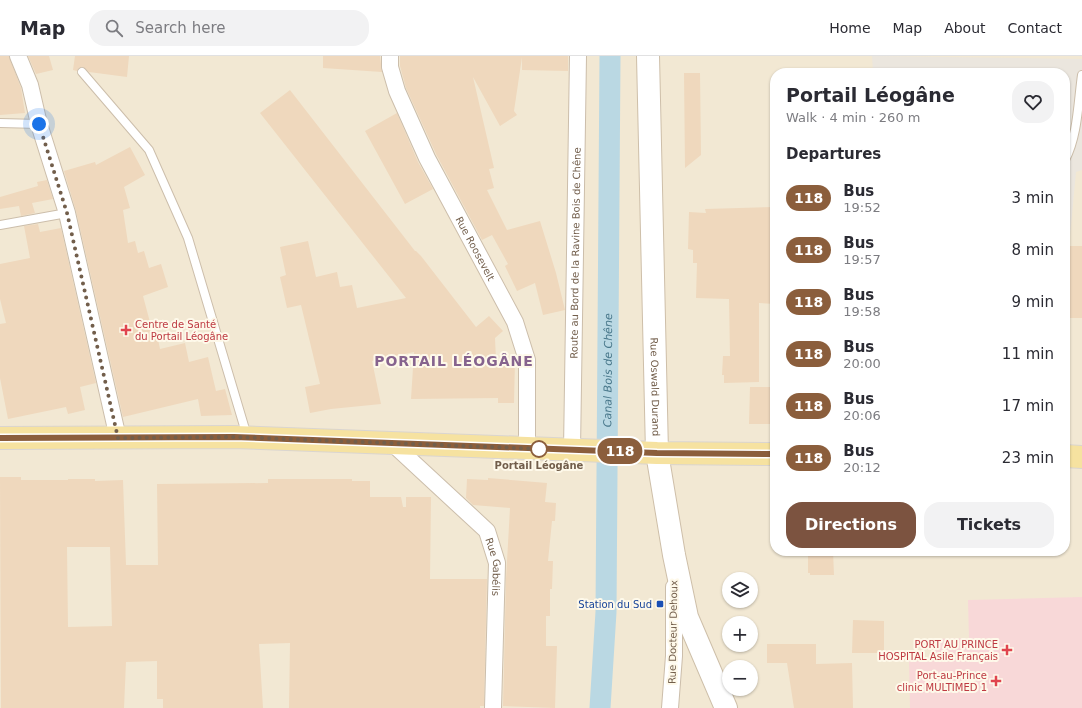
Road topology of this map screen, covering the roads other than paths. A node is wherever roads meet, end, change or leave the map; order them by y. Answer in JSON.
{"nodes":[{"id":1,"x":18,"y":56,"type":"edge"},
{"id":2,"x":390,"y":56,"type":"edge"},
{"id":3,"x":578,"y":56,"type":"edge"},
{"id":4,"x":648,"y":56,"type":"edge"},
{"id":5,"x":82,"y":72,"type":"dead end"},
{"id":6,"x":1082,"y":75,"type":"edge"},
{"id":7,"x":0,"y":123,"type":"edge"},
{"id":8,"x":39,"y":124,"type":"junction"},
{"id":9,"x":1070,"y":148,"type":"edge"},
{"id":10,"x":67,"y":213,"type":"junction"},
{"id":11,"x":0,"y":225,"type":"edge"},
{"id":12,"x":0,"y":438,"type":"edge"},
{"id":13,"x":118,"y":438,"type":"junction"},
{"id":14,"x":248,"y":438,"type":"junction"},
{"id":15,"x":394,"y":444,"type":"junction"},
{"id":16,"x":526,"y":448,"type":"junction"},
{"id":17,"x":575,"y":450,"type":"junction"},
{"id":18,"x":648,"y":452,"type":"junction"},
{"id":19,"x":770,"y":454,"type":"edge"},
{"id":20,"x":1070,"y":456,"type":"edge"},
{"id":21,"x":1082,"y":457,"type":"edge"},
{"id":22,"x":674,"y":555,"type":"junction"},
{"id":23,"x":493,"y":708,"type":"edge"},
{"id":24,"x":670,"y":708,"type":"edge"},
{"id":25,"x":726,"y":708,"type":"edge"}],
"edges":[{"from":1,"to":8,"type":"street"},
{"from":2,"to":16,"type":"street","name":"Rue Roosevelt"},
{"from":3,"to":17,"type":"street","name":"Route au Bord de la Ravine Bois de Chêne"},
{"from":4,"to":18,"type":"main road","name":"Rue Oswald Durand"},
{"from":5,"to":14,"type":"lane"},
{"from":6,"to":9,"type":"lane"},
{"from":7,"to":8,"type":"lane"},
{"from":8,"to":10,"type":"street"},
{"from":10,"to":11,"type":"lane"},
{"from":10,"to":13,"type":"street"},
{"from":12,"to":13,"type":"main road"},
{"from":13,"to":14,"type":"main road"},
{"from":14,"to":15,"type":"main road"},
{"from":15,"to":16,"type":"main road"},
{"from":15,"to":23,"type":"street","name":"Rue Gabélis"},
{"from":16,"to":17,"type":"main road"},
{"from":17,"to":18,"type":"main road"},
{"from":18,"to":19,"type":"main road"},
{"from":18,"to":22,"type":"main road","name":"Rue Oswald Durand"},
{"from":20,"to":21,"type":"main road"},
{"from":22,"to":24,"type":"street","name":"Rue Docteur Dehoux"},
{"from":22,"to":25,"type":"main road","name":"Rue Oswald Durand"}]}
